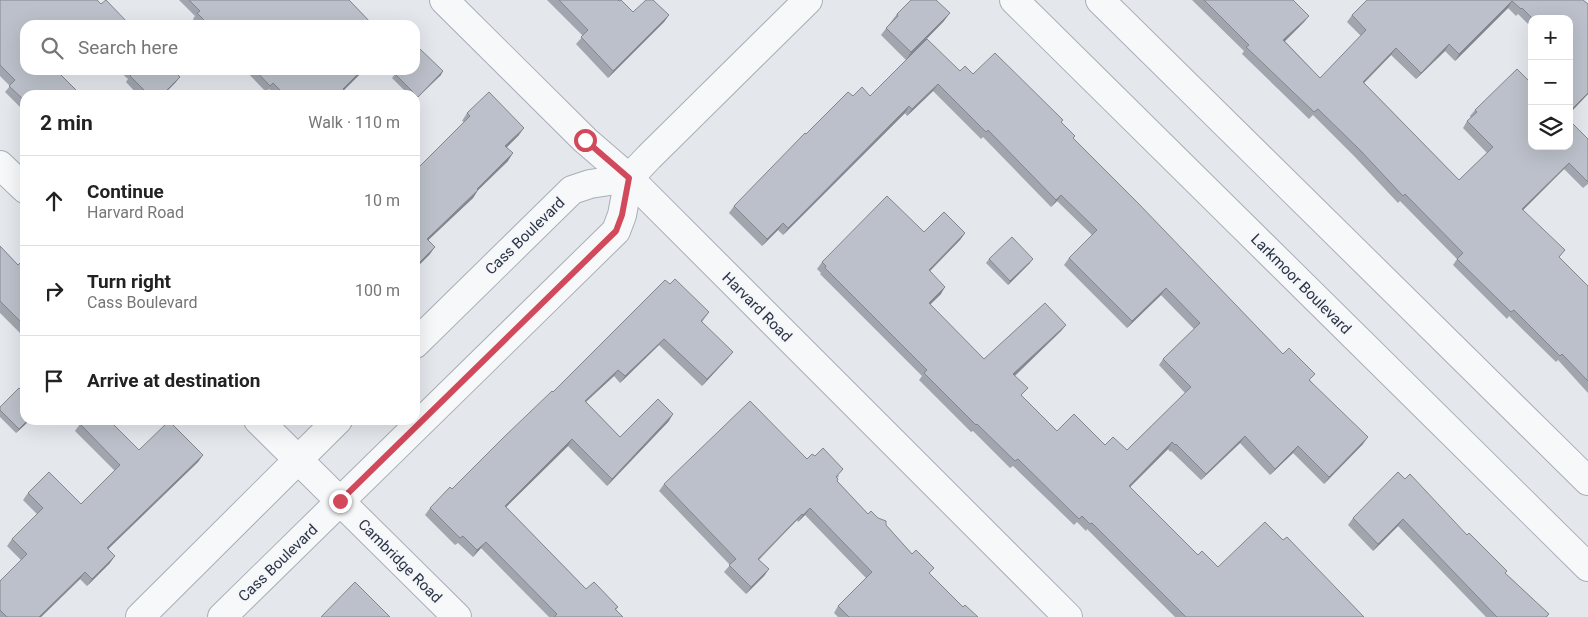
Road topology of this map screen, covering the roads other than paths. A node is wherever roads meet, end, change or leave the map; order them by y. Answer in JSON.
{"nodes":[{"id":1,"x":444,"y":0,"type":"edge"},
{"id":2,"x":808,"y":0,"type":"edge"},
{"id":3,"x":1014,"y":0,"type":"edge"},
{"id":4,"x":1100,"y":0,"type":"edge"},
{"id":5,"x":0,"y":164,"type":"edge"},
{"id":6,"x":629,"y":178,"type":"junction"},
{"id":7,"x":20,"y":184,"type":"edge"},
{"id":8,"x":420,"y":339,"type":"edge"},
{"id":9,"x":420,"y":423,"type":"edge"},
{"id":10,"x":263,"y":425,"type":"edge"},
{"id":11,"x":333,"y":425,"type":"edge"},
{"id":12,"x":418,"y":425,"type":"edge"},
{"id":13,"x":298,"y":459,"type":"junction"},
{"id":14,"x":1588,"y":481,"type":"edge"},
{"id":15,"x":340,"y":501,"type":"junction"},
{"id":16,"x":1588,"y":567,"type":"edge"},
{"id":17,"x":140,"y":617,"type":"edge"},
{"id":18,"x":222,"y":617,"type":"edge"},
{"id":19,"x":456,"y":617,"type":"edge"},
{"id":20,"x":1068,"y":617,"type":"edge"}],
"edges":[{"from":1,"to":6,"type":"street","name":"Harvard Road"},
{"from":2,"to":6,"type":"street"},
{"from":3,"to":16,"type":"street","name":"Larkmoor Boulevard"},
{"from":4,"to":14,"type":"street"},
{"from":5,"to":7,"type":"street"},
{"from":6,"to":8,"type":"street","name":"Cass Boulevard"},
{"from":6,"to":9,"type":"street","name":"Cass Boulevard"},
{"from":6,"to":20,"type":"street","name":"Harvard Road"},
{"from":10,"to":13,"type":"street","name":"Cambridge Road"},
{"from":11,"to":13,"type":"street"},
{"from":12,"to":15,"type":"street","name":"Cass Boulevard"},
{"from":13,"to":15,"type":"street","name":"Cambridge Road"},
{"from":13,"to":17,"type":"street"},
{"from":15,"to":18,"type":"street","name":"Cass Boulevard"},
{"from":15,"to":19,"type":"street","name":"Cambridge Road"}]}
